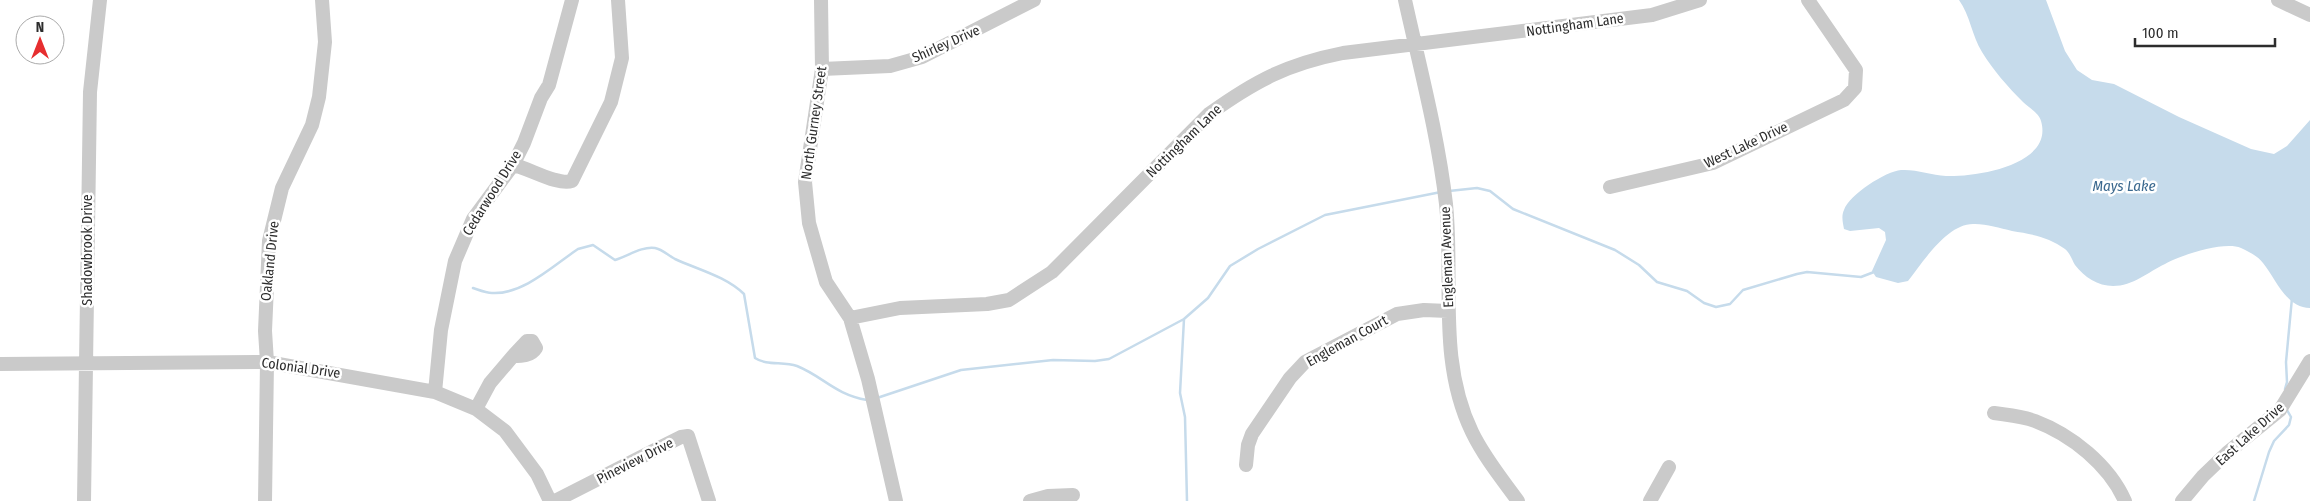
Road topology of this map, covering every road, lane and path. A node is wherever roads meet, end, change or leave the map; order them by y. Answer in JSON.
{"nodes":[{"id":1,"x":100,"y":0,"type":"edge"},
{"id":2,"x":322,"y":0,"type":"edge"},
{"id":3,"x":572,"y":0,"type":"edge"},
{"id":4,"x":618,"y":0,"type":"edge"},
{"id":5,"x":821,"y":0,"type":"edge"},
{"id":6,"x":1034,"y":0,"type":"edge"},
{"id":7,"x":1405,"y":0,"type":"edge"},
{"id":8,"x":1700,"y":0,"type":"edge"},
{"id":9,"x":1808,"y":0,"type":"edge"},
{"id":10,"x":2278,"y":0,"type":"edge"},
{"id":11,"x":2310,"y":15,"type":"edge"},
{"id":12,"x":1415,"y":44,"type":"junction"},
{"id":13,"x":822,"y":69,"type":"junction"},
{"id":14,"x":513,"y":165,"type":"junction"},
{"id":15,"x":1610,"y":187,"type":"dead end"},
{"id":16,"x":1448,"y":311,"type":"junction"},
{"id":17,"x":850,"y":318,"type":"junction"},
{"id":18,"x":513,"y":356,"type":"dead end"},
{"id":19,"x":2310,"y":361,"type":"edge"},
{"id":20,"x":267,"y":362,"type":"junction"},
{"id":21,"x":87,"y":363,"type":"junction"},
{"id":22,"x":0,"y":364,"type":"edge"},
{"id":23,"x":435,"y":392,"type":"junction"},
{"id":24,"x":476,"y":409,"type":"junction"},
{"id":25,"x":1994,"y":413,"type":"dead end"},
{"id":26,"x":1246,"y":465,"type":"dead end"},
{"id":27,"x":1669,"y":467,"type":"dead end"},
{"id":28,"x":1073,"y":495,"type":"dead end"},
{"id":29,"x":84,"y":501,"type":"edge"},
{"id":30,"x":265,"y":501,"type":"edge"},
{"id":31,"x":550,"y":501,"type":"edge"},
{"id":32,"x":556,"y":501,"type":"edge"},
{"id":33,"x":709,"y":501,"type":"edge"},
{"id":34,"x":896,"y":501,"type":"edge"},
{"id":35,"x":1030,"y":501,"type":"edge"},
{"id":36,"x":1518,"y":501,"type":"edge"},
{"id":37,"x":1650,"y":501,"type":"edge"},
{"id":38,"x":2125,"y":501,"type":"edge"},
{"id":39,"x":2182,"y":501,"type":"edge"}],
"edges":[{"from":1,"to":21,"type":"street","name":"Shadowbrook Drive"},
{"from":2,"to":20,"type":"street","name":"Oakland Drive"},
{"from":3,"to":14,"type":"street","name":"Cedarwood Drive"},
{"from":4,"to":14,"type":"street"},
{"from":5,"to":13,"type":"street","name":"North Gurney Street"},
{"from":6,"to":13,"type":"street","name":"Shirley Drive"},
{"from":7,"to":12,"type":"street","name":"Engleman Avenue"},
{"from":8,"to":12,"type":"street","name":"Nottingham Lane"},
{"from":9,"to":15,"type":"street","name":"West Lake Drive"},
{"from":10,"to":11,"type":"street"},
{"from":12,"to":16,"type":"street","name":"Engleman Avenue"},
{"from":12,"to":17,"type":"street","name":"Nottingham Lane"},
{"from":13,"to":17,"type":"street","name":"North Gurney Street"},
{"from":14,"to":23,"type":"street","name":"Cedarwood Drive"},
{"from":16,"to":26,"type":"street","name":"Engleman Court"},
{"from":16,"to":36,"type":"street","name":"Engleman Avenue"},
{"from":17,"to":34,"type":"street","name":"North Gurney Street"},
{"from":18,"to":24,"type":"street"},
{"from":19,"to":39,"type":"street","name":"East Lake Drive"},
{"from":20,"to":21,"type":"street","name":"Colonial Drive"},
{"from":20,"to":23,"type":"street","name":"Colonial Drive"},
{"from":20,"to":30,"type":"street","name":"Oakland Drive"},
{"from":21,"to":22,"type":"street","name":"Colonial Drive"},
{"from":21,"to":29,"type":"street","name":"Shadowbrook Drive"},
{"from":23,"to":24,"type":"street","name":"Colonial Drive"},
{"from":24,"to":31,"type":"street","name":"Colonial Drive"},
{"from":25,"to":38,"type":"street"},
{"from":27,"to":37,"type":"street"},
{"from":28,"to":35,"type":"street"},
{"from":32,"to":33,"type":"street","name":"Pineview Drive"}]}
